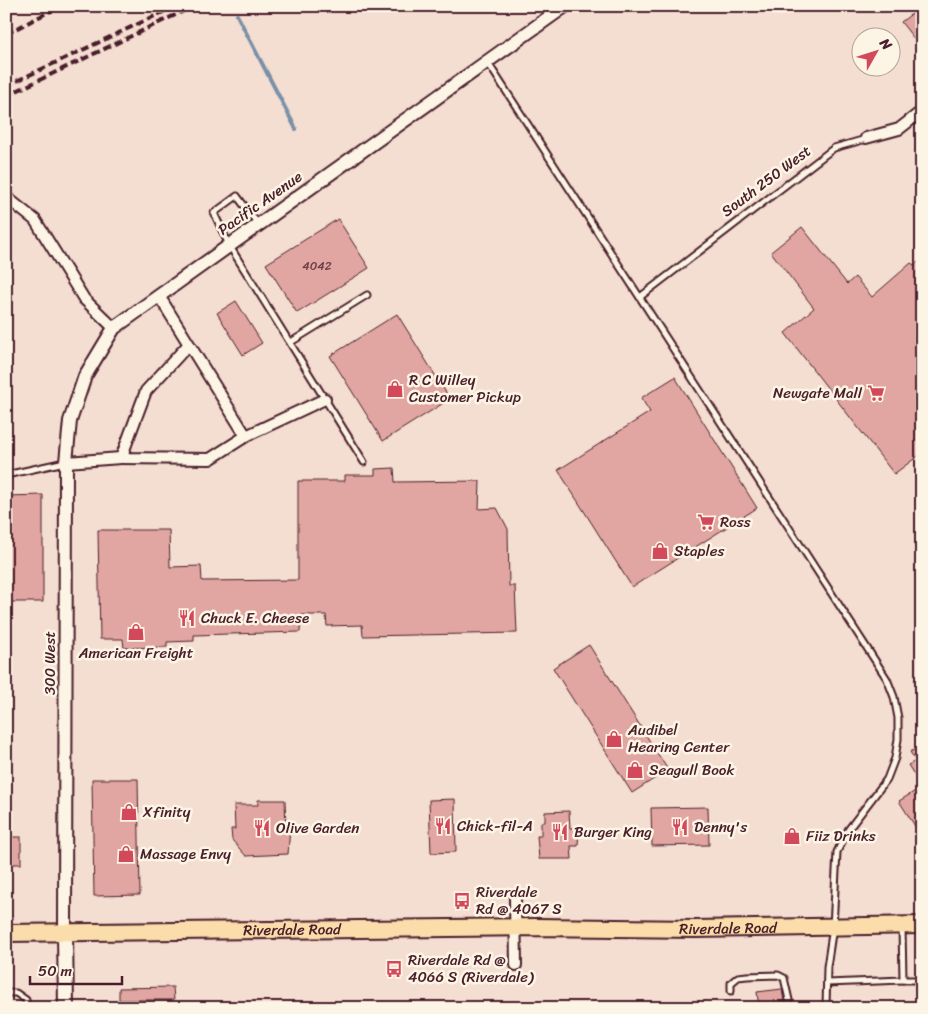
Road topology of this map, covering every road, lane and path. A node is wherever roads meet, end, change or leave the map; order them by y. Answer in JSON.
{"nodes":[{"id":1,"x":566,"y":6,"type":"edge"},
{"id":2,"x":488,"y":63,"type":"junction"},
{"id":3,"x":922,"y":111,"type":"edge"},
{"id":4,"x":866,"y":138,"type":"joint"},
{"id":5,"x":6,"y":197,"type":"edge"},
{"id":6,"x":258,"y":224,"type":"junction"},
{"id":7,"x":229,"y":245,"type":"junction"},
{"id":8,"x":367,"y":295,"type":"dead end"},
{"id":9,"x":159,"y":296,"type":"junction"},
{"id":10,"x":640,"y":297,"type":"junction"},
{"id":11,"x":114,"y":328,"type":"junction"},
{"id":12,"x":291,"y":342,"type":"junction"},
{"id":13,"x":189,"y":344,"type":"junction"},
{"id":14,"x":325,"y":399,"type":"junction"},
{"id":15,"x":246,"y":436,"type":"junction"},
{"id":16,"x":121,"y":458,"type":"junction"},
{"id":17,"x":66,"y":462,"type":"junction"},
{"id":18,"x":364,"y":462,"type":"dead end"},
{"id":19,"x":6,"y":475,"type":"edge"},
{"id":20,"x":515,"y":898,"type":"dead end"},
{"id":21,"x":922,"y":924,"type":"edge"},
{"id":22,"x":901,"y":925,"type":"junction"},
{"id":23,"x":833,"y":927,"type":"junction"},
{"id":24,"x":516,"y":928,"type":"junction"},
{"id":25,"x":6,"y":933,"type":"edge"},
{"id":26,"x":65,"y":933,"type":"junction"},
{"id":27,"x":516,"y":965,"type":"dead end"},
{"id":28,"x":903,"y":980,"type":"junction"},
{"id":29,"x":922,"y":980,"type":"edge"},
{"id":30,"x":827,"y":983,"type":"junction"},
{"id":31,"x":731,"y":991,"type":"dead end"},
{"id":32,"x":6,"y":993,"type":"edge"},
{"id":33,"x":788,"y":1000,"type":"dead end"},
{"id":34,"x":27,"y":1008,"type":"edge"},
{"id":35,"x":66,"y":1008,"type":"edge"},
{"id":36,"x":826,"y":1008,"type":"edge"}],
"edges":[{"from":1,"to":2,"type":"street","name":"Pacific Avenue"},
{"from":2,"to":6,"type":"street","name":"Pacific Avenue"},
{"from":2,"to":10,"type":"lane"},
{"from":3,"to":4,"type":"street","name":"South 250 West"},
{"from":4,"to":10,"type":"lane","name":"South 250 West"},
{"from":5,"to":11,"type":"street"},
{"from":6,"to":7,"type":"street","name":"Pacific Avenue"},
{"from":6,"to":7,"type":"lane"},
{"from":7,"to":9,"type":"street","name":"Pacific Avenue"},
{"from":7,"to":12,"type":"lane"},
{"from":8,"to":12,"type":"lane"},
{"from":9,"to":11,"type":"street","name":"Pacific Avenue"},
{"from":9,"to":13,"type":"street"},
{"from":10,"to":23,"type":"lane"},
{"from":11,"to":17,"type":"street","name":"300 West"},
{"from":12,"to":14,"type":"lane"},
{"from":13,"to":15,"type":"street"},
{"from":13,"to":16,"type":"street"},
{"from":14,"to":15,"type":"street"},
{"from":14,"to":18,"type":"lane"},
{"from":15,"to":16,"type":"street"},
{"from":16,"to":17,"type":"street"},
{"from":17,"to":19,"type":"lane"},
{"from":17,"to":26,"type":"street","name":"300 West"},
{"from":20,"to":24,"type":"street"},
{"from":21,"to":22,"type":"main road","name":"Riverdale Road"},
{"from":22,"to":23,"type":"main road","name":"Riverdale Road"},
{"from":22,"to":28,"type":"lane"},
{"from":23,"to":24,"type":"main road","name":"Riverdale Road"},
{"from":23,"to":30,"type":"lane"},
{"from":24,"to":26,"type":"main road","name":"Riverdale Road"},
{"from":24,"to":27,"type":"street"},
{"from":25,"to":26,"type":"main road","name":"Riverdale Road"},
{"from":26,"to":35,"type":"main road","name":"300 West"},
{"from":28,"to":29,"type":"lane"},
{"from":28,"to":30,"type":"lane"},
{"from":30,"to":36,"type":"lane"},
{"from":31,"to":33,"type":"lane"},
{"from":32,"to":34,"type":"lane"}]}
